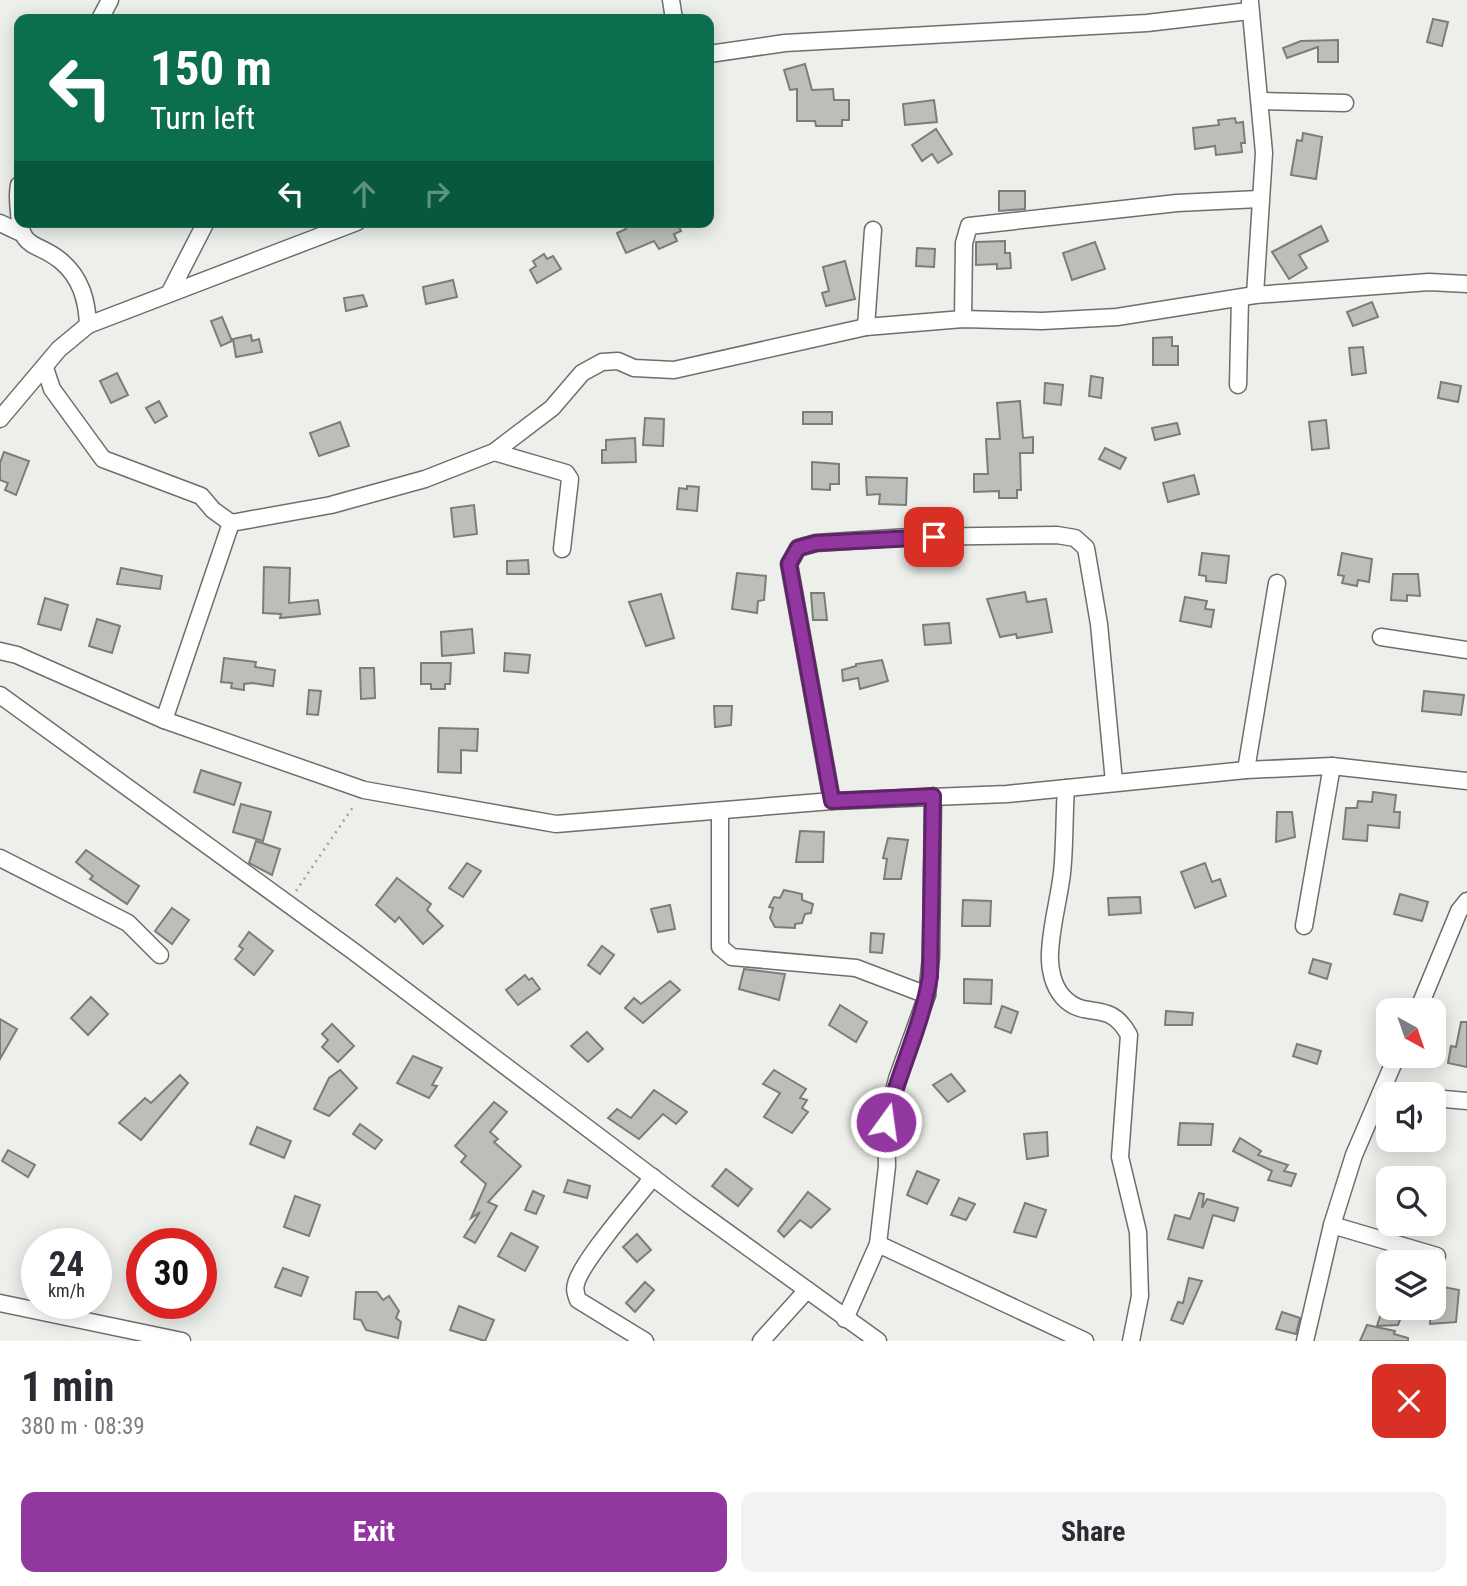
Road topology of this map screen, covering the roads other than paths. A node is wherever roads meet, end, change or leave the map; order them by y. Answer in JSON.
{"nodes":[{"id":1,"x":1250,"y":5,"type":"edge"},
{"id":2,"x":714,"y":53,"type":"edge"},
{"id":3,"x":1260,"y":101,"type":"junction"},
{"id":4,"x":1345,"y":103,"type":"dead end"},
{"id":5,"x":1259,"y":199,"type":"junction"},
{"id":6,"x":0,"y":223,"type":"edge"},
{"id":7,"x":19,"y":228,"type":"edge"},
{"id":8,"x":203,"y":228,"type":"edge"},
{"id":9,"x":341,"y":228,"type":"edge"},
{"id":10,"x":873,"y":230,"type":"dead end"},
{"id":11,"x":19,"y":232,"type":"junction"},
{"id":12,"x":1467,"y":284,"type":"edge"},
{"id":13,"x":170,"y":292,"type":"junction"},
{"id":14,"x":1248,"y":297,"type":"junction"},
{"id":15,"x":963,"y":319,"type":"junction"},
{"id":16,"x":88,"y":325,"type":"junction"},
{"id":17,"x":866,"y":327,"type":"junction"},
{"id":18,"x":45,"y":368,"type":"junction"},
{"id":19,"x":1238,"y":385,"type":"dead end"},
{"id":20,"x":0,"y":419,"type":"edge"},
{"id":21,"x":494,"y":452,"type":"junction"},
{"id":22,"x":231,"y":523,"type":"junction"},
{"id":23,"x":562,"y":549,"type":"dead end"},
{"id":24,"x":1277,"y":583,"type":"dead end"},
{"id":25,"x":1381,"y":637,"type":"dead end"},
{"id":26,"x":1467,"y":650,"type":"edge"},
{"id":27,"x":0,"y":651,"type":"edge"},
{"id":28,"x":0,"y":695,"type":"edge"},
{"id":29,"x":164,"y":720,"type":"junction"},
{"id":30,"x":1332,"y":766,"type":"junction"},
{"id":31,"x":1246,"y":769,"type":"junction"},
{"id":32,"x":1467,"y":781,"type":"edge"},
{"id":33,"x":1114,"y":782,"type":"junction"},
{"id":34,"x":1066,"y":788,"type":"junction"},
{"id":35,"x":933,"y":796,"type":"junction"},
{"id":36,"x":832,"y":801,"type":"junction"},
{"id":37,"x":720,"y":811,"type":"junction"},
{"id":38,"x":0,"y":858,"type":"edge"},
{"id":39,"x":1467,"y":901,"type":"edge"},
{"id":40,"x":1304,"y":926,"type":"dead end"},
{"id":41,"x":160,"y":955,"type":"dead end"},
{"id":42,"x":927,"y":996,"type":"junction"},
{"id":43,"x":1423,"y":998,"type":"edge"},
{"id":44,"x":1446,"y":1099,"type":"edge"},
{"id":45,"x":1467,"y":1101,"type":"edge"},
{"id":46,"x":1376,"y":1109,"type":"edge"},
{"id":47,"x":653,"y":1177,"type":"junction"},
{"id":48,"x":1332,"y":1225,"type":"junction"},
{"id":49,"x":878,"y":1244,"type":"junction"},
{"id":50,"x":1417,"y":1250,"type":"edge"},
{"id":51,"x":807,"y":1290,"type":"junction"},
{"id":52,"x":0,"y":1303,"type":"edge"},
{"id":53,"x":845,"y":1319,"type":"junction"},
{"id":54,"x":182,"y":1341,"type":"edge"},
{"id":55,"x":645,"y":1341,"type":"edge"},
{"id":56,"x":761,"y":1341,"type":"edge"},
{"id":57,"x":878,"y":1341,"type":"edge"},
{"id":58,"x":1085,"y":1341,"type":"edge"},
{"id":59,"x":1131,"y":1341,"type":"edge"},
{"id":60,"x":1305,"y":1341,"type":"edge"}],
"edges":[{"from":1,"to":2,"type":"street"},
{"from":1,"to":3,"type":"street"},
{"from":3,"to":4,"type":"street"},
{"from":3,"to":5,"type":"street"},
{"from":5,"to":14,"type":"street"},
{"from":5,"to":15,"type":"street"},
{"from":6,"to":11,"type":"street"},
{"from":7,"to":11,"type":"street"},
{"from":8,"to":13,"type":"street"},
{"from":9,"to":13,"type":"street"},
{"from":10,"to":17,"type":"street"},
{"from":11,"to":16,"type":"street"},
{"from":12,"to":14,"type":"street"},
{"from":13,"to":16,"type":"street"},
{"from":14,"to":15,"type":"street"},
{"from":14,"to":19,"type":"street"},
{"from":15,"to":17,"type":"street"},
{"from":16,"to":18,"type":"street"},
{"from":17,"to":21,"type":"street"},
{"from":18,"to":20,"type":"street"},
{"from":18,"to":22,"type":"street"},
{"from":21,"to":22,"type":"street"},
{"from":21,"to":23,"type":"street"},
{"from":22,"to":29,"type":"street"},
{"from":24,"to":31,"type":"street"},
{"from":25,"to":26,"type":"street"},
{"from":27,"to":29,"type":"street"},
{"from":28,"to":47,"type":"street"},
{"from":29,"to":37,"type":"street"},
{"from":30,"to":31,"type":"street"},
{"from":30,"to":32,"type":"street"},
{"from":30,"to":40,"type":"street"},
{"from":31,"to":33,"type":"street"},
{"from":33,"to":34,"type":"street"},
{"from":33,"to":36,"type":"street"},
{"from":34,"to":35,"type":"street"},
{"from":34,"to":59,"type":"street"},
{"from":35,"to":36,"type":"street"},
{"from":35,"to":42,"type":"street"},
{"from":36,"to":37,"type":"street"},
{"from":37,"to":42,"type":"street"},
{"from":38,"to":41,"type":"street"},
{"from":39,"to":43,"type":"street"},
{"from":42,"to":49,"type":"street"},
{"from":44,"to":45,"type":"street"},
{"from":46,"to":48,"type":"street"},
{"from":47,"to":51,"type":"street"},
{"from":47,"to":55,"type":"street"},
{"from":48,"to":50,"type":"street"},
{"from":48,"to":60,"type":"street"},
{"from":49,"to":53,"type":"street"},
{"from":49,"to":58,"type":"street"},
{"from":51,"to":53,"type":"street"},
{"from":51,"to":56,"type":"street"},
{"from":52,"to":54,"type":"street"},
{"from":53,"to":57,"type":"street"}]}
